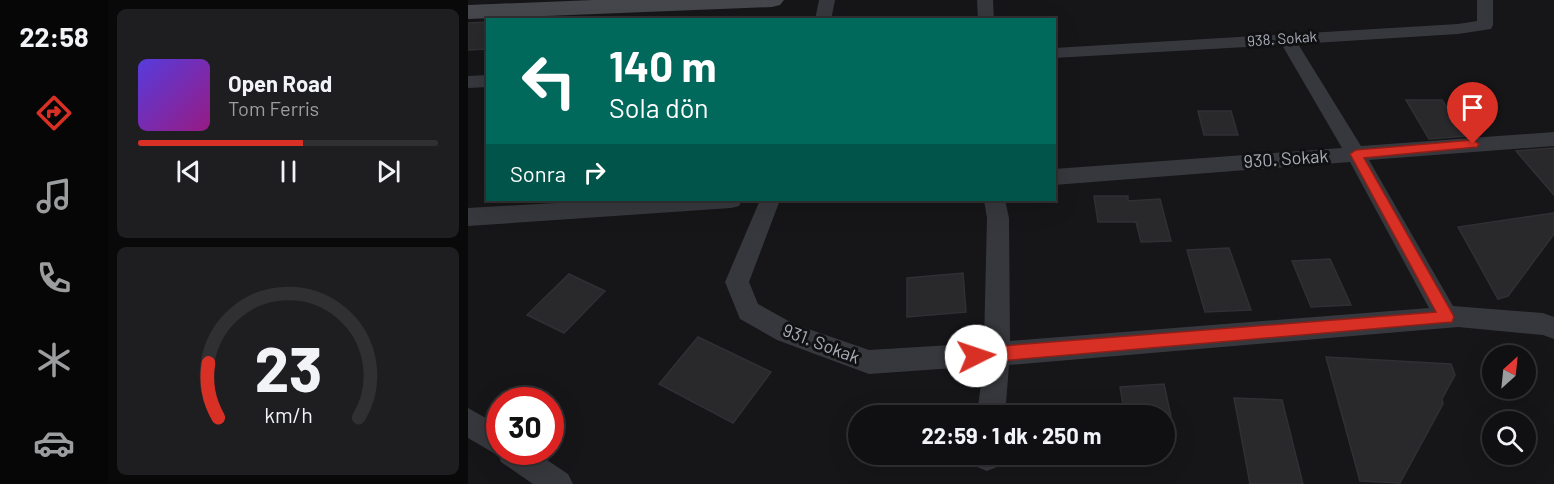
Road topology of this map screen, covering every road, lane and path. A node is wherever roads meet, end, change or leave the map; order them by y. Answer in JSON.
{"nodes":[{"id":1,"x":772,"y":0,"type":"edge"},
{"id":2,"x":827,"y":0,"type":"edge"},
{"id":3,"x":985,"y":0,"type":"edge"},
{"id":4,"x":1485,"y":0,"type":"edge"},
{"id":5,"x":468,"y":12,"type":"edge"},
{"id":6,"x":823,"y":18,"type":"edge"},
{"id":7,"x":986,"y":18,"type":"edge"},
{"id":8,"x":1287,"y":39,"type":"junction"},
{"id":9,"x":1056,"y":53,"type":"edge"},
{"id":10,"x":486,"y":81,"type":"edge"},
{"id":11,"x":468,"y":82,"type":"edge"},
{"id":12,"x":1554,"y":139,"type":"edge"},
{"id":13,"x":1356,"y":154,"type":"junction"},
{"id":14,"x":1056,"y":177,"type":"edge"},
{"id":15,"x":716,"y":201,"type":"edge"},
{"id":16,"x":770,"y":201,"type":"edge"},
{"id":17,"x":995,"y":201,"type":"edge"},
{"id":18,"x":468,"y":217,"type":"edge"},
{"id":19,"x":1447,"y":317,"type":"junction"},
{"id":20,"x":1554,"y":328,"type":"edge"},
{"id":21,"x":997,"y":354,"type":"junction"},
{"id":22,"x":992,"y":405,"type":"edge"},
{"id":23,"x":468,"y":422,"type":"edge"},
{"id":24,"x":486,"y":434,"type":"edge"},
{"id":25,"x":530,"y":465,"type":"edge"},
{"id":26,"x":558,"y":484,"type":"edge"}],
"edges":[{"from":1,"to":5,"type":"main road"},
{"from":2,"to":6,"type":"street"},
{"from":3,"to":7,"type":"street"},
{"from":4,"to":8,"type":"street","name":"938. Sokak"},
{"from":8,"to":9,"type":"street","name":"938. Sokak"},
{"from":8,"to":13,"type":"street"},
{"from":10,"to":11,"type":"street"},
{"from":12,"to":13,"type":"street","name":"930. Sokak"},
{"from":13,"to":14,"type":"street","name":"930. Sokak"},
{"from":13,"to":19,"type":"street"},
{"from":15,"to":18,"type":"street"},
{"from":16,"to":21,"type":"street","name":"931. Sokak"},
{"from":17,"to":21,"type":"street"},
{"from":19,"to":20,"type":"street","name":"931. Sokak"},
{"from":19,"to":21,"type":"street","name":"931. Sokak"},
{"from":21,"to":22,"type":"street"},
{"from":23,"to":24,"type":"street"},
{"from":25,"to":26,"type":"street"}]}
